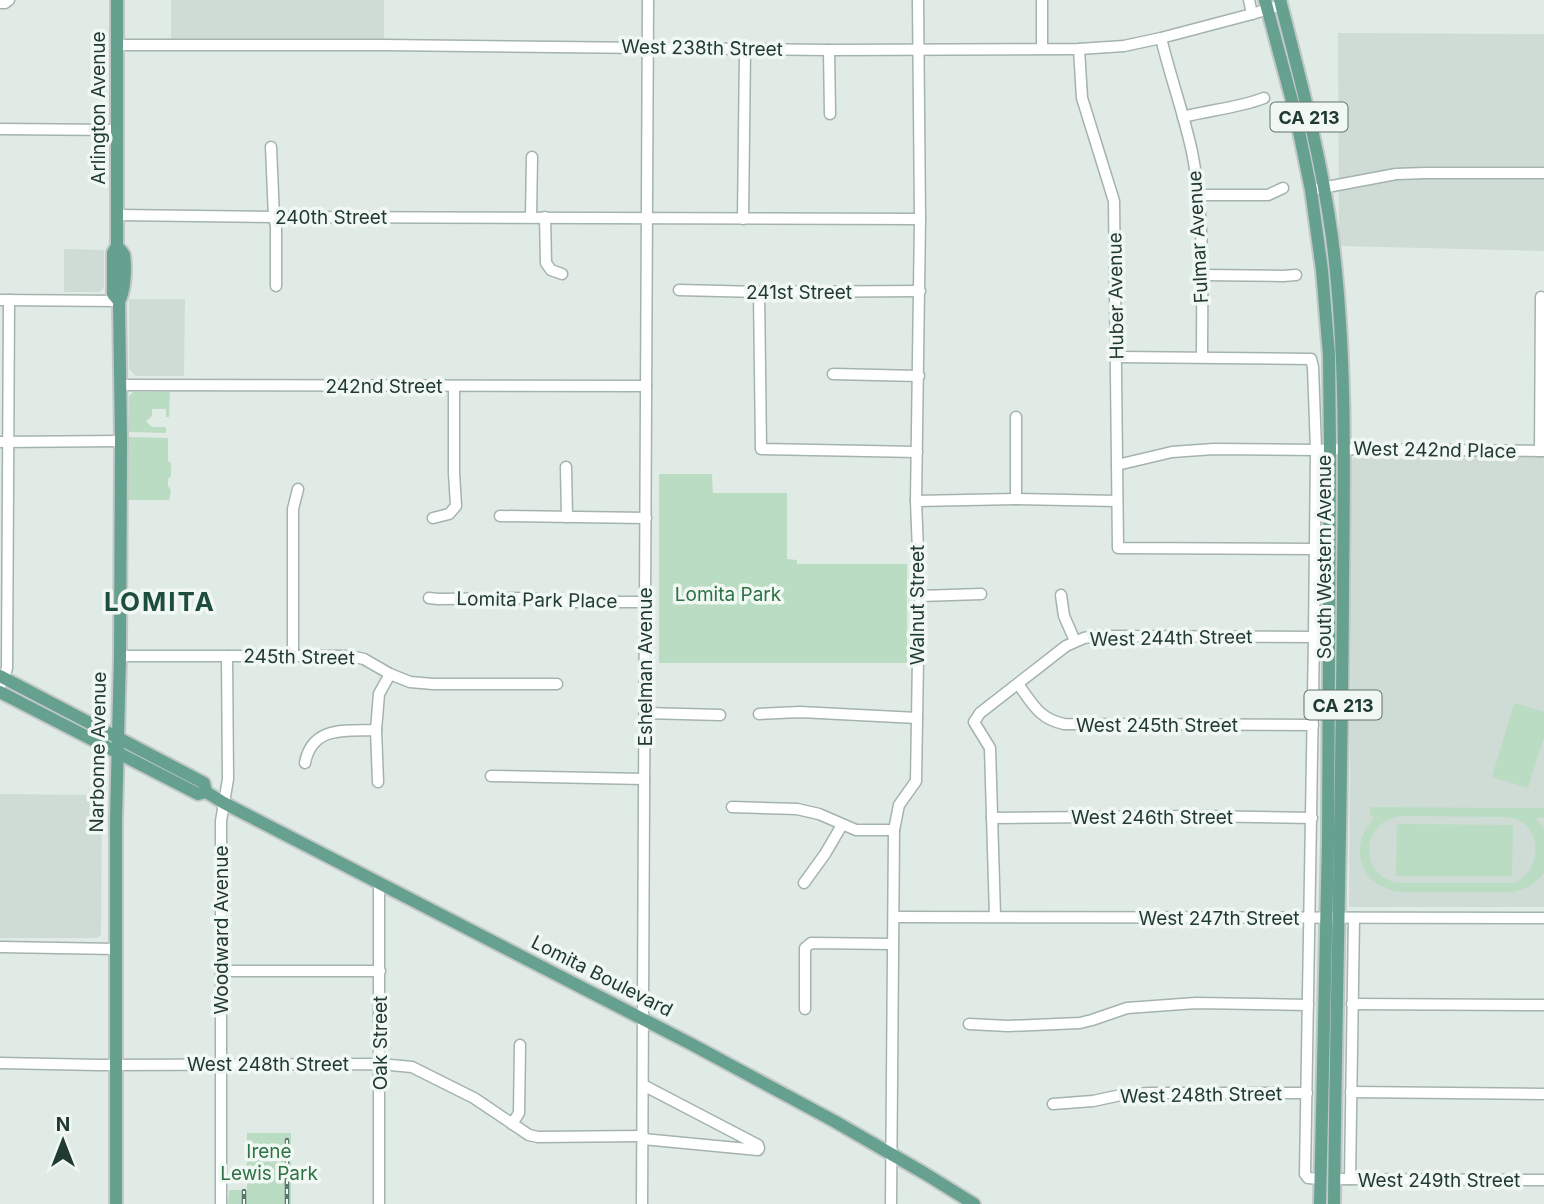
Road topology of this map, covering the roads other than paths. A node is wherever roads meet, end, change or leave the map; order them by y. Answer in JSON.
{"nodes":[{"id":1,"x":9,"y":0,"type":"edge"},
{"id":2,"x":117,"y":0,"type":"edge"},
{"id":3,"x":648,"y":0,"type":"edge"},
{"id":4,"x":918,"y":0,"type":"edge"},
{"id":5,"x":1042,"y":0,"type":"edge"},
{"id":6,"x":1248,"y":0,"type":"edge"},
{"id":7,"x":0,"y":3,"type":"edge"},
{"id":8,"x":1280,"y":3,"type":"edge"},
{"id":9,"x":1266,"y":5,"type":"edge"},
{"id":10,"x":1252,"y":14,"type":"junction"},
{"id":11,"x":1161,"y":38,"type":"junction"},
{"id":12,"x":117,"y":45,"type":"junction"},
{"id":13,"x":648,"y":47,"type":"junction"},
{"id":14,"x":1042,"y":48,"type":"junction"},
{"id":15,"x":744,"y":49,"type":"junction"},
{"id":16,"x":918,"y":49,"type":"junction"},
{"id":17,"x":1079,"y":49,"type":"junction"},
{"id":18,"x":829,"y":50,"type":"junction"},
{"id":19,"x":1264,"y":98,"type":"dead end"},
{"id":20,"x":830,"y":114,"type":"dead end"},
{"id":21,"x":1183,"y":117,"type":"junction"},
{"id":22,"x":0,"y":129,"type":"edge"},
{"id":23,"x":117,"y":130,"type":"junction"},
{"id":24,"x":271,"y":147,"type":"dead end"},
{"id":25,"x":532,"y":157,"type":"dead end"},
{"id":26,"x":1544,"y":173,"type":"edge"},
{"id":27,"x":1283,"y":188,"type":"dead end"},
{"id":28,"x":1317,"y":188,"type":"junction"},
{"id":29,"x":1198,"y":195,"type":"junction"},
{"id":30,"x":117,"y":215,"type":"junction"},
{"id":31,"x":274,"y":217,"type":"junction"},
{"id":32,"x":531,"y":217,"type":"junction"},
{"id":33,"x":545,"y":217,"type":"junction"},
{"id":34,"x":647,"y":217,"type":"junction"},
{"id":35,"x":920,"y":217,"type":"junction"},
{"id":36,"x":743,"y":219,"type":"junction"},
{"id":37,"x":562,"y":274,"type":"dead end"},
{"id":38,"x":1202,"y":275,"type":"junction"},
{"id":39,"x":1296,"y":275,"type":"dead end"},
{"id":40,"x":276,"y":286,"type":"dead end"},
{"id":41,"x":679,"y":290,"type":"dead end"},
{"id":42,"x":759,"y":292,"type":"junction"},
{"id":43,"x":919,"y":292,"type":"junction"},
{"id":44,"x":1541,"y":297,"type":"dead end"},
{"id":45,"x":5,"y":300,"type":"edge"},
{"id":46,"x":119,"y":301,"type":"junction"},
{"id":47,"x":1117,"y":357,"type":"junction"},
{"id":48,"x":1202,"y":357,"type":"junction"},
{"id":49,"x":833,"y":374,"type":"dead end"},
{"id":50,"x":919,"y":376,"type":"junction"},
{"id":51,"x":121,"y":385,"type":"junction"},
{"id":52,"x":454,"y":386,"type":"junction"},
{"id":53,"x":646,"y":386,"type":"junction"},
{"id":54,"x":1016,"y":417,"type":"dead end"},
{"id":55,"x":121,"y":441,"type":"junction"},
{"id":56,"x":4,"y":442,"type":"edge"},
{"id":57,"x":1330,"y":449,"type":"junction"},
{"id":58,"x":1344,"y":449,"type":"junction"},
{"id":59,"x":1315,"y":450,"type":"junction"},
{"id":60,"x":1542,"y":451,"type":"edge"},
{"id":61,"x":917,"y":452,"type":"junction"},
{"id":62,"x":1117,"y":465,"type":"junction"},
{"id":63,"x":566,"y":467,"type":"dead end"},
{"id":64,"x":298,"y":489,"type":"dead end"},
{"id":65,"x":1016,"y":499,"type":"junction"},
{"id":66,"x":916,"y":501,"type":"junction"},
{"id":67,"x":1117,"y":501,"type":"junction"},
{"id":68,"x":500,"y":516,"type":"dead end"},
{"id":69,"x":567,"y":517,"type":"junction"},
{"id":70,"x":433,"y":518,"type":"dead end"},
{"id":71,"x":646,"y":518,"type":"junction"},
{"id":72,"x":1314,"y":549,"type":"junction"},
{"id":73,"x":981,"y":594,"type":"dead end"},
{"id":74,"x":1061,"y":595,"type":"dead end"},
{"id":75,"x":920,"y":596,"type":"junction"},
{"id":76,"x":429,"y":598,"type":"dead end"},
{"id":77,"x":645,"y":601,"type":"junction"},
{"id":78,"x":1314,"y":637,"type":"junction"},
{"id":79,"x":1075,"y":641,"type":"junction"},
{"id":80,"x":120,"y":656,"type":"junction"},
{"id":81,"x":227,"y":656,"type":"junction"},
{"id":82,"x":293,"y":656,"type":"junction"},
{"id":83,"x":390,"y":674,"type":"junction"},
{"id":84,"x":1,"y":680,"type":"edge"},
{"id":85,"x":557,"y":684,"type":"dead end"},
{"id":86,"x":1017,"y":684,"type":"junction"},
{"id":87,"x":0,"y":692,"type":"edge"},
{"id":88,"x":645,"y":713,"type":"junction"},
{"id":89,"x":759,"y":714,"type":"dead end"},
{"id":90,"x":720,"y":715,"type":"dead end"},
{"id":91,"x":917,"y":718,"type":"junction"},
{"id":92,"x":1313,"y":725,"type":"junction"},
{"id":93,"x":376,"y":730,"type":"junction"},
{"id":94,"x":117,"y":737,"type":"junction"},
{"id":95,"x":117,"y":753,"type":"junction"},
{"id":96,"x":305,"y":763,"type":"dead end"},
{"id":97,"x":491,"y":776,"type":"dead end"},
{"id":98,"x":644,"y":779,"type":"junction"},
{"id":99,"x":378,"y":782,"type":"dead end"},
{"id":100,"x":206,"y":792,"type":"junction"},
{"id":101,"x":225,"y":803,"type":"junction"},
{"id":102,"x":732,"y":807,"type":"dead end"},
{"id":103,"x":992,"y":818,"type":"junction"},
{"id":104,"x":1312,"y":818,"type":"junction"},
{"id":105,"x":842,"y":825,"type":"junction"},
{"id":106,"x":894,"y":830,"type":"junction"},
{"id":107,"x":379,"y":883,"type":"junction"},
{"id":108,"x":804,"y":883,"type":"dead end"},
{"id":109,"x":894,"y":916,"type":"junction"},
{"id":110,"x":995,"y":916,"type":"junction"},
{"id":111,"x":1310,"y":918,"type":"junction"},
{"id":112,"x":1326,"y":918,"type":"junction"},
{"id":113,"x":1340,"y":918,"type":"junction"},
{"id":114,"x":1354,"y":918,"type":"junction"},
{"id":115,"x":1544,"y":918,"type":"edge"},
{"id":116,"x":894,"y":944,"type":"junction"},
{"id":117,"x":0,"y":947,"type":"edge"},
{"id":118,"x":116,"y":948,"type":"junction"},
{"id":119,"x":221,"y":971,"type":"junction"},
{"id":120,"x":380,"y":971,"type":"junction"},
{"id":121,"x":1308,"y":1004,"type":"junction"},
{"id":122,"x":1352,"y":1004,"type":"junction"},
{"id":123,"x":1544,"y":1005,"type":"edge"},
{"id":124,"x":805,"y":1009,"type":"dead end"},
{"id":125,"x":643,"y":1020,"type":"junction"},
{"id":126,"x":969,"y":1024,"type":"dead end"},
{"id":127,"x":520,"y":1045,"type":"dead end"},
{"id":128,"x":0,"y":1063,"type":"edge"},
{"id":129,"x":221,"y":1064,"type":"junction"},
{"id":130,"x":380,"y":1064,"type":"junction"},
{"id":131,"x":116,"y":1065,"type":"junction"},
{"id":132,"x":643,"y":1085,"type":"junction"},
{"id":133,"x":1351,"y":1092,"type":"junction"},
{"id":134,"x":1307,"y":1093,"type":"junction"},
{"id":135,"x":1544,"y":1094,"type":"edge"},
{"id":136,"x":1053,"y":1104,"type":"dead end"},
{"id":137,"x":512,"y":1124,"type":"junction"},
{"id":138,"x":643,"y":1138,"type":"junction"},
{"id":139,"x":891,"y":1155,"type":"junction"},
{"id":140,"x":1327,"y":1179,"type":"junction"},
{"id":141,"x":1350,"y":1179,"type":"junction"},
{"id":142,"x":1544,"y":1180,"type":"edge"},
{"id":143,"x":116,"y":1204,"type":"edge"},
{"id":144,"x":221,"y":1204,"type":"edge"},
{"id":145,"x":379,"y":1204,"type":"edge"},
{"id":146,"x":642,"y":1204,"type":"edge"},
{"id":147,"x":891,"y":1204,"type":"edge"},
{"id":148,"x":975,"y":1204,"type":"edge"},
{"id":149,"x":1320,"y":1204,"type":"edge"},
{"id":150,"x":1334,"y":1204,"type":"edge"}],
"edges":[{"from":1,"to":7,"type":"street"},
{"from":2,"to":12,"type":"main road","name":"Arlington Avenue"},
{"from":3,"to":13,"type":"street","name":"Eshelman Avenue"},
{"from":4,"to":16,"type":"street","name":"Walnut Street"},
{"from":5,"to":14,"type":"street"},
{"from":6,"to":10,"type":"street"},
{"from":8,"to":9,"type":"street","name":"West 238th Street"},
{"from":8,"to":28,"type":"main road","name":"South Western Avenue","number":"CA 213"},
{"from":9,"to":10,"type":"street","name":"West 238th Street"},
{"from":9,"to":28,"type":"main road","name":"South Western Avenue","number":"CA 213"},
{"from":10,"to":11,"type":"street","name":"West 238th Street"},
{"from":11,"to":17,"type":"street","name":"West 238th Street"},
{"from":11,"to":21,"type":"street","name":"Fulmar Avenue"},
{"from":12,"to":13,"type":"street","name":"West 238th Street"},
{"from":12,"to":23,"type":"main road","name":"Arlington Avenue"},
{"from":13,"to":15,"type":"street","name":"West 238th Street"},
{"from":13,"to":34,"type":"street","name":"Eshelman Avenue"},
{"from":14,"to":16,"type":"street","name":"West 238th Street"},
{"from":14,"to":17,"type":"street","name":"West 238th Street"},
{"from":15,"to":18,"type":"street","name":"West 238th Street"},
{"from":15,"to":36,"type":"street"},
{"from":16,"to":18,"type":"street","name":"West 238th Street"},
{"from":16,"to":35,"type":"street","name":"Walnut Street"},
{"from":17,"to":47,"type":"street","name":"Huber Avenue"},
{"from":18,"to":20,"type":"street"},
{"from":19,"to":21,"type":"street"},
{"from":21,"to":29,"type":"street","name":"Fulmar Avenue"},
{"from":22,"to":23,"type":"street"},
{"from":23,"to":30,"type":"main road","name":"Arlington Avenue"},
{"from":24,"to":31,"type":"street"},
{"from":25,"to":32,"type":"street"},
{"from":26,"to":28,"type":"street"},
{"from":27,"to":29,"type":"street"},
{"from":28,"to":57,"type":"main road","name":"South Western Avenue","number":"CA 213"},
{"from":28,"to":58,"type":"main road","name":"South Western Avenue","number":"CA 213"},
{"from":29,"to":38,"type":"street","name":"Fulmar Avenue"},
{"from":30,"to":31,"type":"street","name":"240th Street"},
{"from":30,"to":46,"type":"main road","name":"Narbonne Avenue"},
{"from":31,"to":32,"type":"street","name":"240th Street"},
{"from":31,"to":40,"type":"street"},
{"from":32,"to":33,"type":"street","name":"240th Street"},
{"from":33,"to":34,"type":"street","name":"240th Street"},
{"from":33,"to":37,"type":"street"},
{"from":34,"to":36,"type":"street","name":"240th Street"},
{"from":34,"to":53,"type":"street","name":"Eshelman Avenue"},
{"from":35,"to":36,"type":"street","name":"240th Street"},
{"from":35,"to":43,"type":"street","name":"Walnut Street"},
{"from":38,"to":39,"type":"street"},
{"from":38,"to":48,"type":"street","name":"Fulmar Avenue"},
{"from":41,"to":42,"type":"street","name":"241st Street"},
{"from":42,"to":43,"type":"street","name":"241st Street"},
{"from":42,"to":61,"type":"street"},
{"from":43,"to":50,"type":"street","name":"Walnut Street"},
{"from":44,"to":60,"type":"street"},
{"from":45,"to":46,"type":"street"},
{"from":45,"to":56,"type":"street"},
{"from":46,"to":51,"type":"main road","name":"Narbonne Avenue"},
{"from":47,"to":48,"type":"street"},
{"from":47,"to":62,"type":"street","name":"Huber Avenue"},
{"from":48,"to":59,"type":"street","name":"South Western Avenue"},
{"from":49,"to":50,"type":"street"},
{"from":50,"to":61,"type":"street","name":"Walnut Street"},
{"from":51,"to":52,"type":"street","name":"242nd Street"},
{"from":51,"to":55,"type":"main road","name":"Narbonne Avenue"},
{"from":52,"to":53,"type":"street","name":"242nd Street"},
{"from":52,"to":70,"type":"street"},
{"from":53,"to":71,"type":"street","name":"Eshelman Avenue"},
{"from":54,"to":65,"type":"street"},
{"from":55,"to":56,"type":"street"},
{"from":55,"to":80,"type":"main road","name":"Narbonne Avenue"},
{"from":56,"to":84,"type":"street"},
{"from":57,"to":58,"type":"street","name":"West 242nd Place"},
{"from":57,"to":59,"type":"street","name":"West 242nd Place"},
{"from":57,"to":112,"type":"main road","name":"South Western Avenue","number":"CA 213"},
{"from":58,"to":60,"type":"street","name":"West 242nd Place"},
{"from":58,"to":113,"type":"main road","name":"South Western Avenue","number":"CA 213"},
{"from":59,"to":62,"type":"street","name":"West 242nd Place"},
{"from":59,"to":72,"type":"street","name":"South Western Avenue"},
{"from":61,"to":66,"type":"street","name":"Walnut Street"},
{"from":62,"to":67,"type":"street","name":"Huber Avenue"},
{"from":63,"to":69,"type":"street"},
{"from":64,"to":82,"type":"street"},
{"from":65,"to":66,"type":"street"},
{"from":65,"to":67,"type":"street"},
{"from":66,"to":75,"type":"street","name":"Walnut Street"},
{"from":67,"to":72,"type":"street","name":"Huber Avenue"},
{"from":68,"to":69,"type":"street"},
{"from":69,"to":71,"type":"street"},
{"from":71,"to":77,"type":"street","name":"Eshelman Avenue"},
{"from":72,"to":78,"type":"street","name":"South Western Avenue"},
{"from":73,"to":75,"type":"street"},
{"from":74,"to":79,"type":"street"},
{"from":75,"to":91,"type":"street","name":"Walnut Street"},
{"from":76,"to":77,"type":"street","name":"Lomita Park Place"},
{"from":77,"to":88,"type":"street","name":"Eshelman Avenue"},
{"from":78,"to":79,"type":"street","name":"West 244th Street"},
{"from":78,"to":92,"type":"street","name":"South Western Avenue"},
{"from":79,"to":86,"type":"street","name":"West 244th Street"},
{"from":80,"to":81,"type":"street","name":"245th Street"},
{"from":80,"to":94,"type":"main road","name":"Narbonne Avenue"},
{"from":81,"to":82,"type":"street","name":"245th Street"},
{"from":81,"to":101,"type":"street","name":"Woodward Avenue"},
{"from":82,"to":83,"type":"street","name":"245th Street"},
{"from":83,"to":85,"type":"street","name":"245th Street"},
{"from":83,"to":93,"type":"street"},
{"from":84,"to":94,"type":"main road","name":"Lomita Boulevard"},
{"from":86,"to":92,"type":"street","name":"West 245th Street"},
{"from":86,"to":103,"type":"street","name":"West 244th Street"},
{"from":87,"to":95,"type":"main road","name":"Lomita Boulevard"},
{"from":88,"to":90,"type":"street"},
{"from":88,"to":98,"type":"street","name":"Eshelman Avenue"},
{"from":89,"to":91,"type":"street"},
{"from":91,"to":106,"type":"street","name":"Walnut Street"},
{"from":92,"to":104,"type":"street","name":"South Western Avenue"},
{"from":93,"to":96,"type":"street"},
{"from":93,"to":99,"type":"street"},
{"from":94,"to":95,"type":"main road","name":"Narbonne Avenue"},
{"from":94,"to":100,"type":"main road","name":"Lomita Boulevard"},
{"from":95,"to":100,"type":"main road","name":"Lomita Boulevard"},
{"from":95,"to":118,"type":"main road","name":"Narbonne Avenue"},
{"from":97,"to":98,"type":"street"},
{"from":98,"to":125,"type":"street","name":"Eshelman Avenue"},
{"from":100,"to":101,"type":"main road","name":"Lomita Boulevard"},
{"from":101,"to":107,"type":"main road","name":"Lomita Boulevard"},
{"from":101,"to":119,"type":"street","name":"Woodward Avenue"},
{"from":102,"to":105,"type":"street"},
{"from":103,"to":104,"type":"street","name":"West 246th Street"},
{"from":103,"to":110,"type":"street"},
{"from":104,"to":111,"type":"street","name":"South Western Avenue"},
{"from":105,"to":106,"type":"street"},
{"from":105,"to":108,"type":"street"},
{"from":106,"to":109,"type":"street","name":"Walnut Street"},
{"from":107,"to":120,"type":"street","name":"Oak Street"},
{"from":107,"to":125,"type":"main road","name":"Lomita Boulevard"},
{"from":109,"to":110,"type":"street","name":"West 247th Street"},
{"from":109,"to":116,"type":"street","name":"Walnut Street"},
{"from":110,"to":111,"type":"street","name":"West 247th Street"},
{"from":111,"to":112,"type":"street","name":"West 247th Street"},
{"from":111,"to":121,"type":"street","name":"South Western Avenue"},
{"from":112,"to":113,"type":"street","name":"West 247th Street"},
{"from":112,"to":140,"type":"main road","name":"South Western Avenue","number":"CA 213"},
{"from":113,"to":114,"type":"street","name":"West 247th Street"},
{"from":113,"to":140,"type":"main road","name":"South Western Avenue","number":"CA 213"},
{"from":114,"to":115,"type":"street","name":"West 247th Street"},
{"from":114,"to":122,"type":"street"},
{"from":116,"to":124,"type":"street"},
{"from":116,"to":139,"type":"street","name":"Walnut Street"},
{"from":117,"to":118,"type":"street"},
{"from":118,"to":131,"type":"main road","name":"Narbonne Avenue"},
{"from":119,"to":120,"type":"street"},
{"from":119,"to":129,"type":"street","name":"Woodward Avenue"},
{"from":120,"to":130,"type":"street","name":"Oak Street"},
{"from":121,"to":126,"type":"street"},
{"from":121,"to":134,"type":"street","name":"South Western Avenue"},
{"from":122,"to":123,"type":"street"},
{"from":122,"to":133,"type":"street"},
{"from":125,"to":132,"type":"street","name":"Eshelman Avenue"},
{"from":125,"to":139,"type":"main road","name":"Lomita Boulevard"},
{"from":127,"to":137,"type":"street"},
{"from":128,"to":131,"type":"street","name":"West 248th Street"},
{"from":129,"to":130,"type":"street","name":"West 248th Street"},
{"from":129,"to":131,"type":"street","name":"West 248th Street"},
{"from":129,"to":144,"type":"street","name":"Woodward Avenue"},
{"from":130,"to":137,"type":"street","name":"West 248th Street"},
{"from":130,"to":145,"type":"street","name":"Oak Street"},
{"from":131,"to":143,"type":"main road","name":"Narbonne Avenue"},
{"from":132,"to":138,"type":"street","name":"Eshelman Avenue"},
{"from":132,"to":138,"type":"street","name":"West 248th Street"},
{"from":133,"to":135,"type":"street"},
{"from":133,"to":141,"type":"street"},
{"from":134,"to":136,"type":"street","name":"West 248th Street"},
{"from":134,"to":140,"type":"street","name":"South Western Avenue"},
{"from":137,"to":138,"type":"street","name":"West 248th Street"},
{"from":138,"to":146,"type":"street","name":"Eshelman Avenue"},
{"from":139,"to":147,"type":"street","name":"Walnut Street"},
{"from":139,"to":148,"type":"main road","name":"Lomita Boulevard"},
{"from":140,"to":141,"type":"street","name":"West 249th Street"},
{"from":140,"to":149,"type":"main road","name":"South Western Avenue","number":"CA 213"},
{"from":140,"to":150,"type":"main road","name":"South Western Avenue","number":"CA 213"},
{"from":141,"to":142,"type":"street","name":"West 249th Street"}]}
